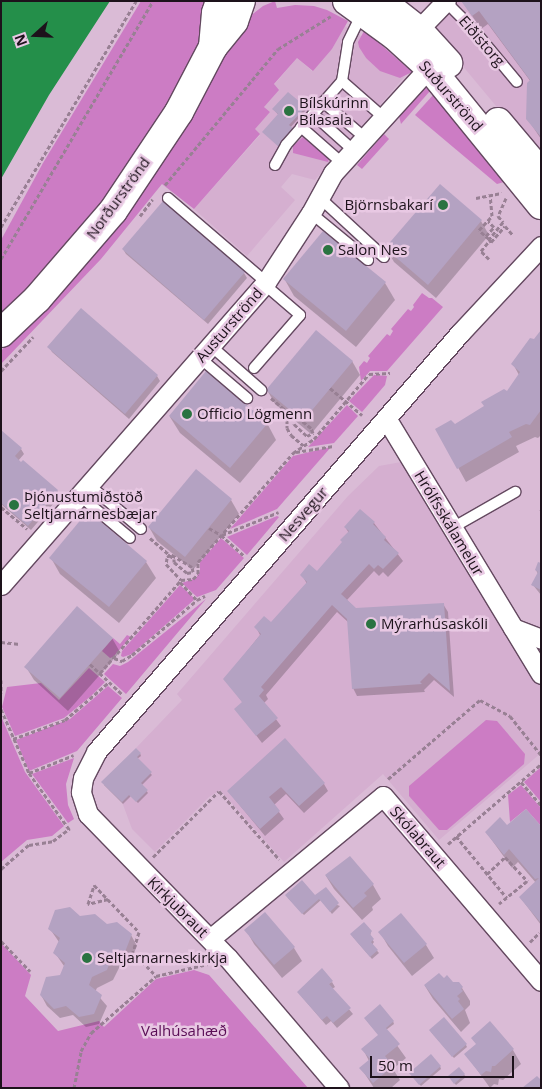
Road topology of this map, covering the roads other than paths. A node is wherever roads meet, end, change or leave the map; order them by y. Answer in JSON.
{"nodes":[{"id":1,"x":262,"y":1,"type":"edge"},
{"id":2,"x":446,"y":1,"type":"edge"},
{"id":3,"x":363,"y":5,"type":"edge"},
{"id":4,"x":232,"y":8,"type":"edge"},
{"id":5,"x":418,"y":30,"type":"junction"},
{"id":6,"x":435,"y":61,"type":"junction"},
{"id":7,"x":342,"y":81,"type":"junction"},
{"id":8,"x":516,"y":82,"type":"dead end"},
{"id":9,"x":324,"y":102,"type":"junction"},
{"id":10,"x":313,"y":114,"type":"junction"},
{"id":11,"x":383,"y":117,"type":"junction"},
{"id":12,"x":299,"y":130,"type":"junction"},
{"id":13,"x":353,"y":150,"type":"junction"},
{"id":14,"x":275,"y":165,"type":"dead end"},
{"id":15,"x":541,"y":173,"type":"edge"},
{"id":16,"x":168,"y":198,"type":"dead end"},
{"id":17,"x":316,"y":205,"type":"junction"},
{"id":18,"x":541,"y":205,"type":"edge"},
{"id":19,"x":541,"y":246,"type":"edge"},
{"id":20,"x":384,"y":257,"type":"dead end"},
{"id":21,"x":368,"y":260,"type":"dead end"},
{"id":22,"x":265,"y":283,"type":"junction"},
{"id":23,"x":4,"y":333,"type":"edge"},
{"id":24,"x":205,"y":352,"type":"junction"},
{"id":25,"x":254,"y":368,"type":"dead end"},
{"id":26,"x":261,"y":390,"type":"road end"},
{"id":27,"x":247,"y":398,"type":"dead end"},
{"id":28,"x":386,"y":418,"type":"junction"},
{"id":29,"x":84,"y":490,"type":"junction"},
{"id":30,"x":515,"y":492,"type":"dead end"},
{"id":31,"x":452,"y":528,"type":"junction"},
{"id":32,"x":141,"y":529,"type":"road end"},
{"id":33,"x":130,"y":538,"type":"dead end"},
{"id":34,"x":1,"y":585,"type":"edge"},
{"id":35,"x":513,"y":628,"type":"junction"},
{"id":36,"x":541,"y":639,"type":"edge"},
{"id":37,"x":541,"y":674,"type":"edge"},
{"id":38,"x":81,"y":792,"type":"joint"},
{"id":39,"x":210,"y":939,"type":"junction"},
{"id":40,"x":541,"y":981,"type":"edge"},
{"id":41,"x":339,"y":1088,"type":"edge"}],
"edges":[{"from":1,"to":4,"type":"street","name":"Norðurströnd"},
{"from":2,"to":5,"type":"street","name":"Eiðistorg"},
{"from":2,"to":8,"type":"lane","name":"Eiðistorg"},
{"from":3,"to":5,"type":"street","name":"Suðurströnd"},
{"from":3,"to":6,"type":"street","name":"Suðurströnd"},
{"from":3,"to":7,"type":"lane"},
{"from":4,"to":23,"type":"street","name":"Norðurströnd"},
{"from":5,"to":6,"type":"street","name":"Suðurströnd"},
{"from":6,"to":11,"type":"street","name":"Austurströnd"},
{"from":6,"to":15,"type":"street","name":"Suðurströnd"},
{"from":6,"to":18,"type":"street","name":"Suðurströnd"},
{"from":7,"to":9,"type":"lane"},
{"from":7,"to":11,"type":"lane"},
{"from":9,"to":10,"type":"lane"},
{"from":9,"to":13,"type":"lane"},
{"from":10,"to":12,"type":"lane"},
{"from":10,"to":13,"type":"lane"},
{"from":11,"to":13,"type":"street","name":"Austurströnd"},
{"from":12,"to":13,"type":"lane"},
{"from":12,"to":14,"type":"lane"},
{"from":13,"to":17,"type":"street","name":"Austurströnd"},
{"from":16,"to":22,"type":"lane"},
{"from":17,"to":20,"type":"lane"},
{"from":17,"to":21,"type":"lane"},
{"from":17,"to":22,"type":"street","name":"Austurströnd"},
{"from":19,"to":28,"type":"street","name":"Nesvegur"},
{"from":22,"to":24,"type":"street","name":"Austurströnd"},
{"from":22,"to":25,"type":"lane"},
{"from":24,"to":26,"type":"lane"},
{"from":24,"to":27,"type":"lane"},
{"from":24,"to":29,"type":"street","name":"Austurströnd"},
{"from":28,"to":31,"type":"street","name":"Hrólfsskálamelur"},
{"from":28,"to":38,"type":"street","name":"Nesvegur"},
{"from":29,"to":32,"type":"lane"},
{"from":29,"to":33,"type":"lane"},
{"from":29,"to":34,"type":"street","name":"Austurströnd"},
{"from":30,"to":31,"type":"lane"},
{"from":31,"to":35,"type":"street","name":"Hrólfsskálamelur"},
{"from":35,"to":36,"type":"street"},
{"from":35,"to":37,"type":"street","name":"Hrólfsskálamelur"},
{"from":38,"to":39,"type":"street","name":"Kirkjubraut"},
{"from":39,"to":40,"type":"street","name":"Skólabraut"},
{"from":39,"to":41,"type":"street","name":"Kirkjubraut"}]}
